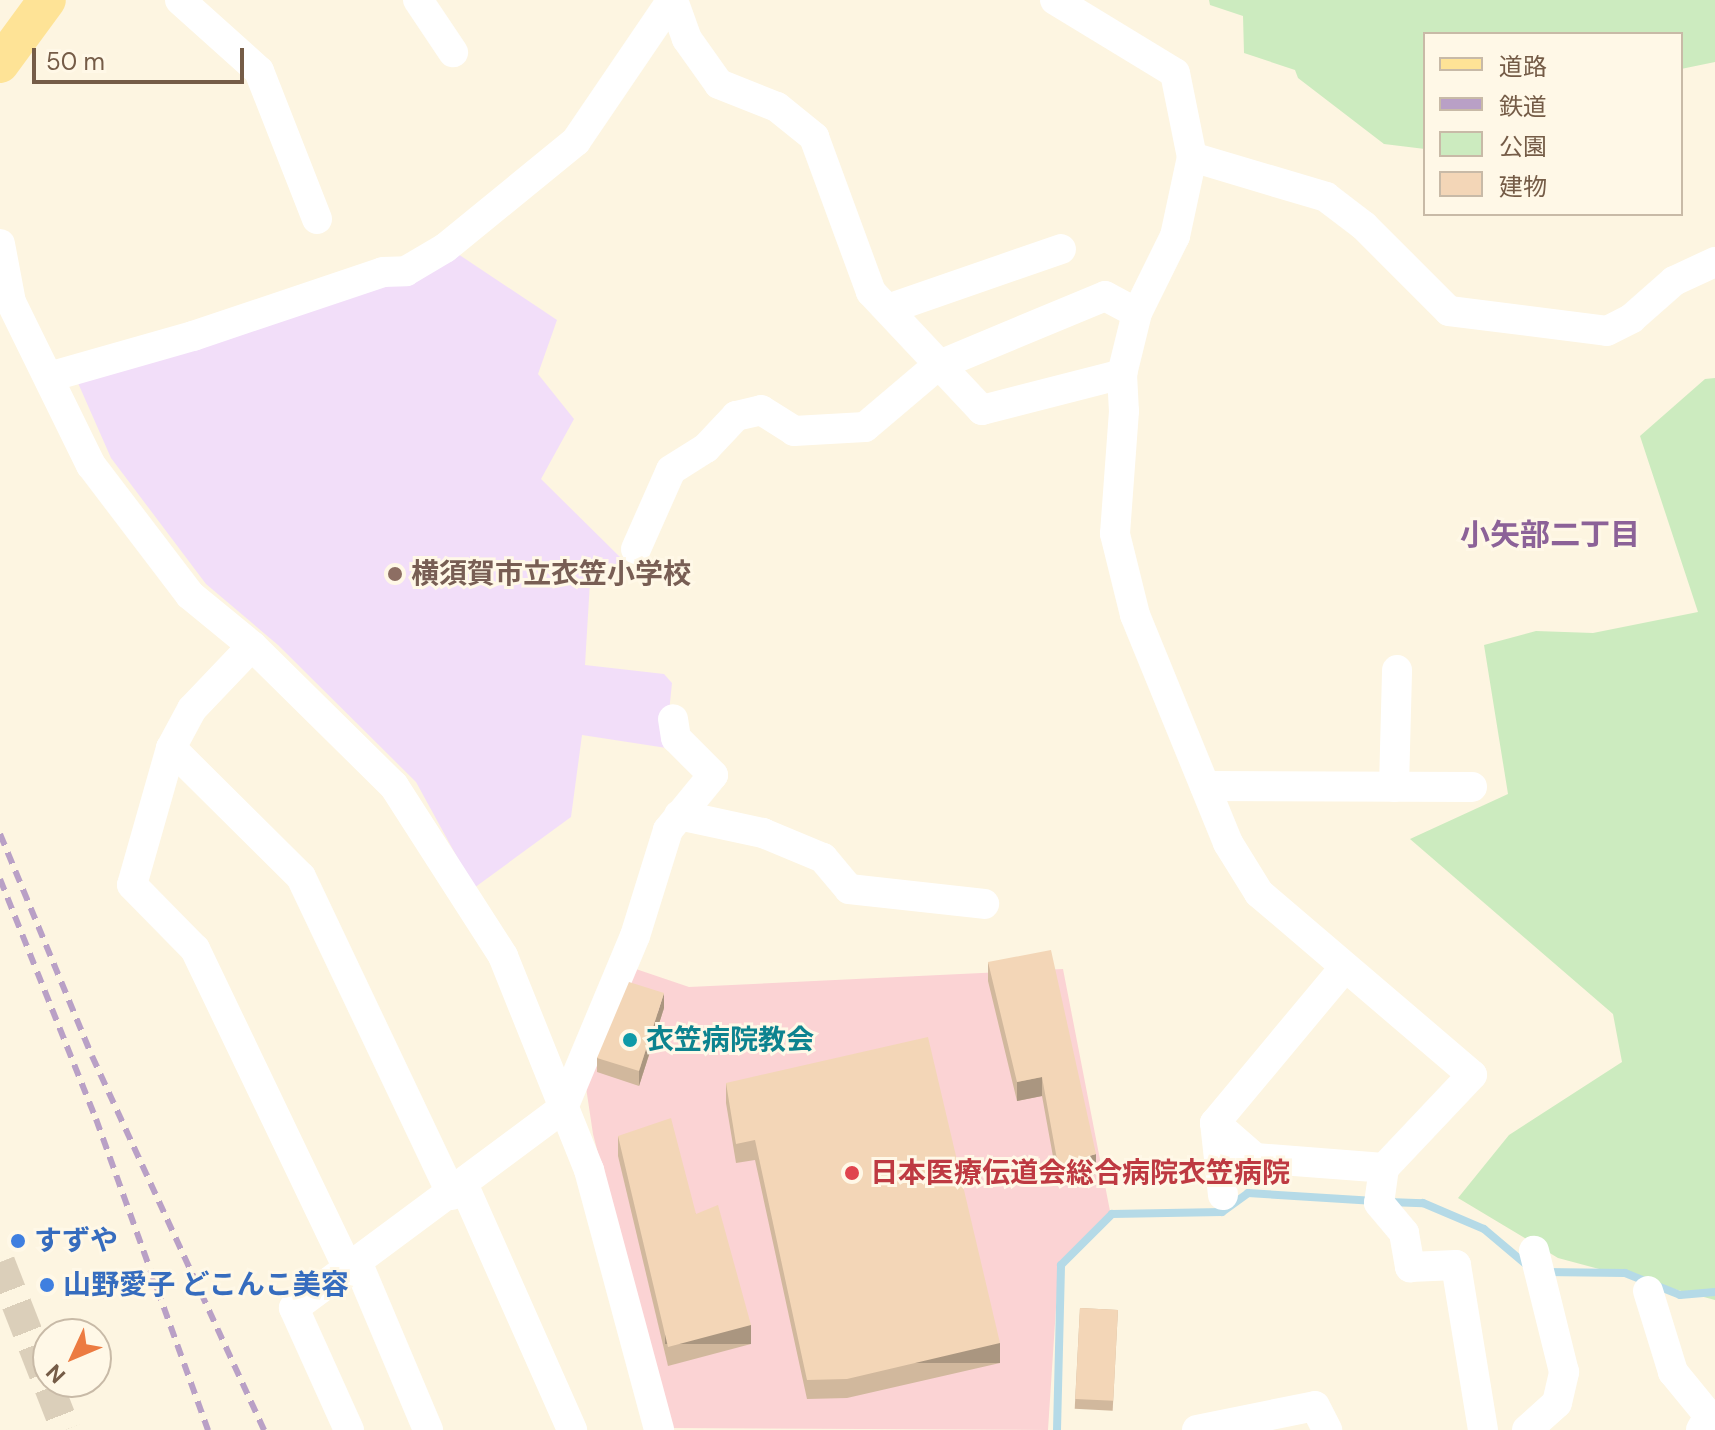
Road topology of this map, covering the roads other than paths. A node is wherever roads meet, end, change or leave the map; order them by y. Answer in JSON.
{"nodes":[{"id":1,"x":47,"y":0,"type":"edge"},
{"id":2,"x":180,"y":0,"type":"edge"},
{"id":3,"x":418,"y":0,"type":"edge"},
{"id":4,"x":672,"y":0,"type":"edge"},
{"id":5,"x":1055,"y":0,"type":"edge"},
{"id":6,"x":453,"y":52,"type":"dead end"},
{"id":7,"x":0,"y":64,"type":"edge"},
{"id":8,"x":1192,"y":157,"type":"junction"},
{"id":9,"x":317,"y":219,"type":"dead end"},
{"id":10,"x":0,"y":244,"type":"edge"},
{"id":11,"x":1061,"y":249,"type":"dead end"},
{"id":12,"x":1715,"y":262,"type":"edge"},
{"id":13,"x":888,"y":309,"type":"junction"},
{"id":14,"x":1137,"y":313,"type":"junction"},
{"id":15,"x":937,"y":366,"type":"junction"},
{"id":16,"x":1122,"y":374,"type":"junction"},
{"id":17,"x":49,"y":377,"type":"junction"},
{"id":18,"x":636,"y":549,"type":"dead end"},
{"id":19,"x":252,"y":646,"type":"junction"},
{"id":20,"x":1397,"y":670,"type":"dead end"},
{"id":21,"x":673,"y":719,"type":"dead end"},
{"id":22,"x":171,"y":748,"type":"junction"},
{"id":23,"x":1205,"y":786,"type":"junction"},
{"id":24,"x":1394,"y":787,"type":"junction"},
{"id":25,"x":1472,"y":787,"type":"dead end"},
{"id":26,"x":679,"y":815,"type":"junction"},
{"id":27,"x":984,"y":904,"type":"dead end"},
{"id":28,"x":1344,"y":968,"type":"junction"},
{"id":29,"x":563,"y":1108,"type":"junction"},
{"id":30,"x":1215,"y":1123,"type":"junction"},
{"id":31,"x":1384,"y":1168,"type":"junction"},
{"id":32,"x":458,"y":1190,"type":"junction"},
{"id":33,"x":1223,"y":1195,"type":"dead end"},
{"id":34,"x":1534,"y":1251,"type":"dead end"},
{"id":35,"x":353,"y":1268,"type":"junction"},
{"id":36,"x":1648,"y":1291,"type":"dead end"},
{"id":37,"x":349,"y":1430,"type":"edge"},
{"id":38,"x":428,"y":1430,"type":"edge"},
{"id":39,"x":572,"y":1430,"type":"edge"},
{"id":40,"x":659,"y":1430,"type":"edge"},
{"id":41,"x":1197,"y":1430,"type":"edge"},
{"id":42,"x":1327,"y":1430,"type":"edge"},
{"id":43,"x":1483,"y":1430,"type":"edge"},
{"id":44,"x":1527,"y":1430,"type":"edge"},
{"id":45,"x":1701,"y":1430,"type":"edge"}],
"edges":[{"from":1,"to":7,"type":"main road"},
{"from":2,"to":9,"type":"street"},
{"from":3,"to":6,"type":"street"},
{"from":4,"to":13,"type":"street"},
{"from":4,"to":17,"type":"street"},
{"from":5,"to":8,"type":"street"},
{"from":8,"to":12,"type":"street"},
{"from":8,"to":14,"type":"street"},
{"from":10,"to":17,"type":"street"},
{"from":11,"to":13,"type":"street"},
{"from":13,"to":15,"type":"street"},
{"from":14,"to":15,"type":"street"},
{"from":14,"to":16,"type":"street"},
{"from":15,"to":16,"type":"street"},
{"from":15,"to":18,"type":"street"},
{"from":16,"to":23,"type":"street"},
{"from":17,"to":19,"type":"street"},
{"from":19,"to":22,"type":"street"},
{"from":19,"to":29,"type":"street"},
{"from":20,"to":24,"type":"street"},
{"from":21,"to":26,"type":"street"},
{"from":22,"to":32,"type":"street"},
{"from":22,"to":35,"type":"street"},
{"from":23,"to":24,"type":"street"},
{"from":23,"to":28,"type":"street"},
{"from":24,"to":25,"type":"street"},
{"from":26,"to":27,"type":"street"},
{"from":26,"to":29,"type":"street"},
{"from":28,"to":30,"type":"street"},
{"from":28,"to":31,"type":"street"},
{"from":29,"to":32,"type":"street"},
{"from":29,"to":40,"type":"street"},
{"from":30,"to":31,"type":"street"},
{"from":30,"to":33,"type":"street"},
{"from":31,"to":43,"type":"street"},
{"from":32,"to":35,"type":"street"},
{"from":32,"to":39,"type":"street"},
{"from":34,"to":44,"type":"street"},
{"from":35,"to":37,"type":"street"},
{"from":35,"to":38,"type":"street"},
{"from":36,"to":45,"type":"street"},
{"from":41,"to":42,"type":"street"}]}
